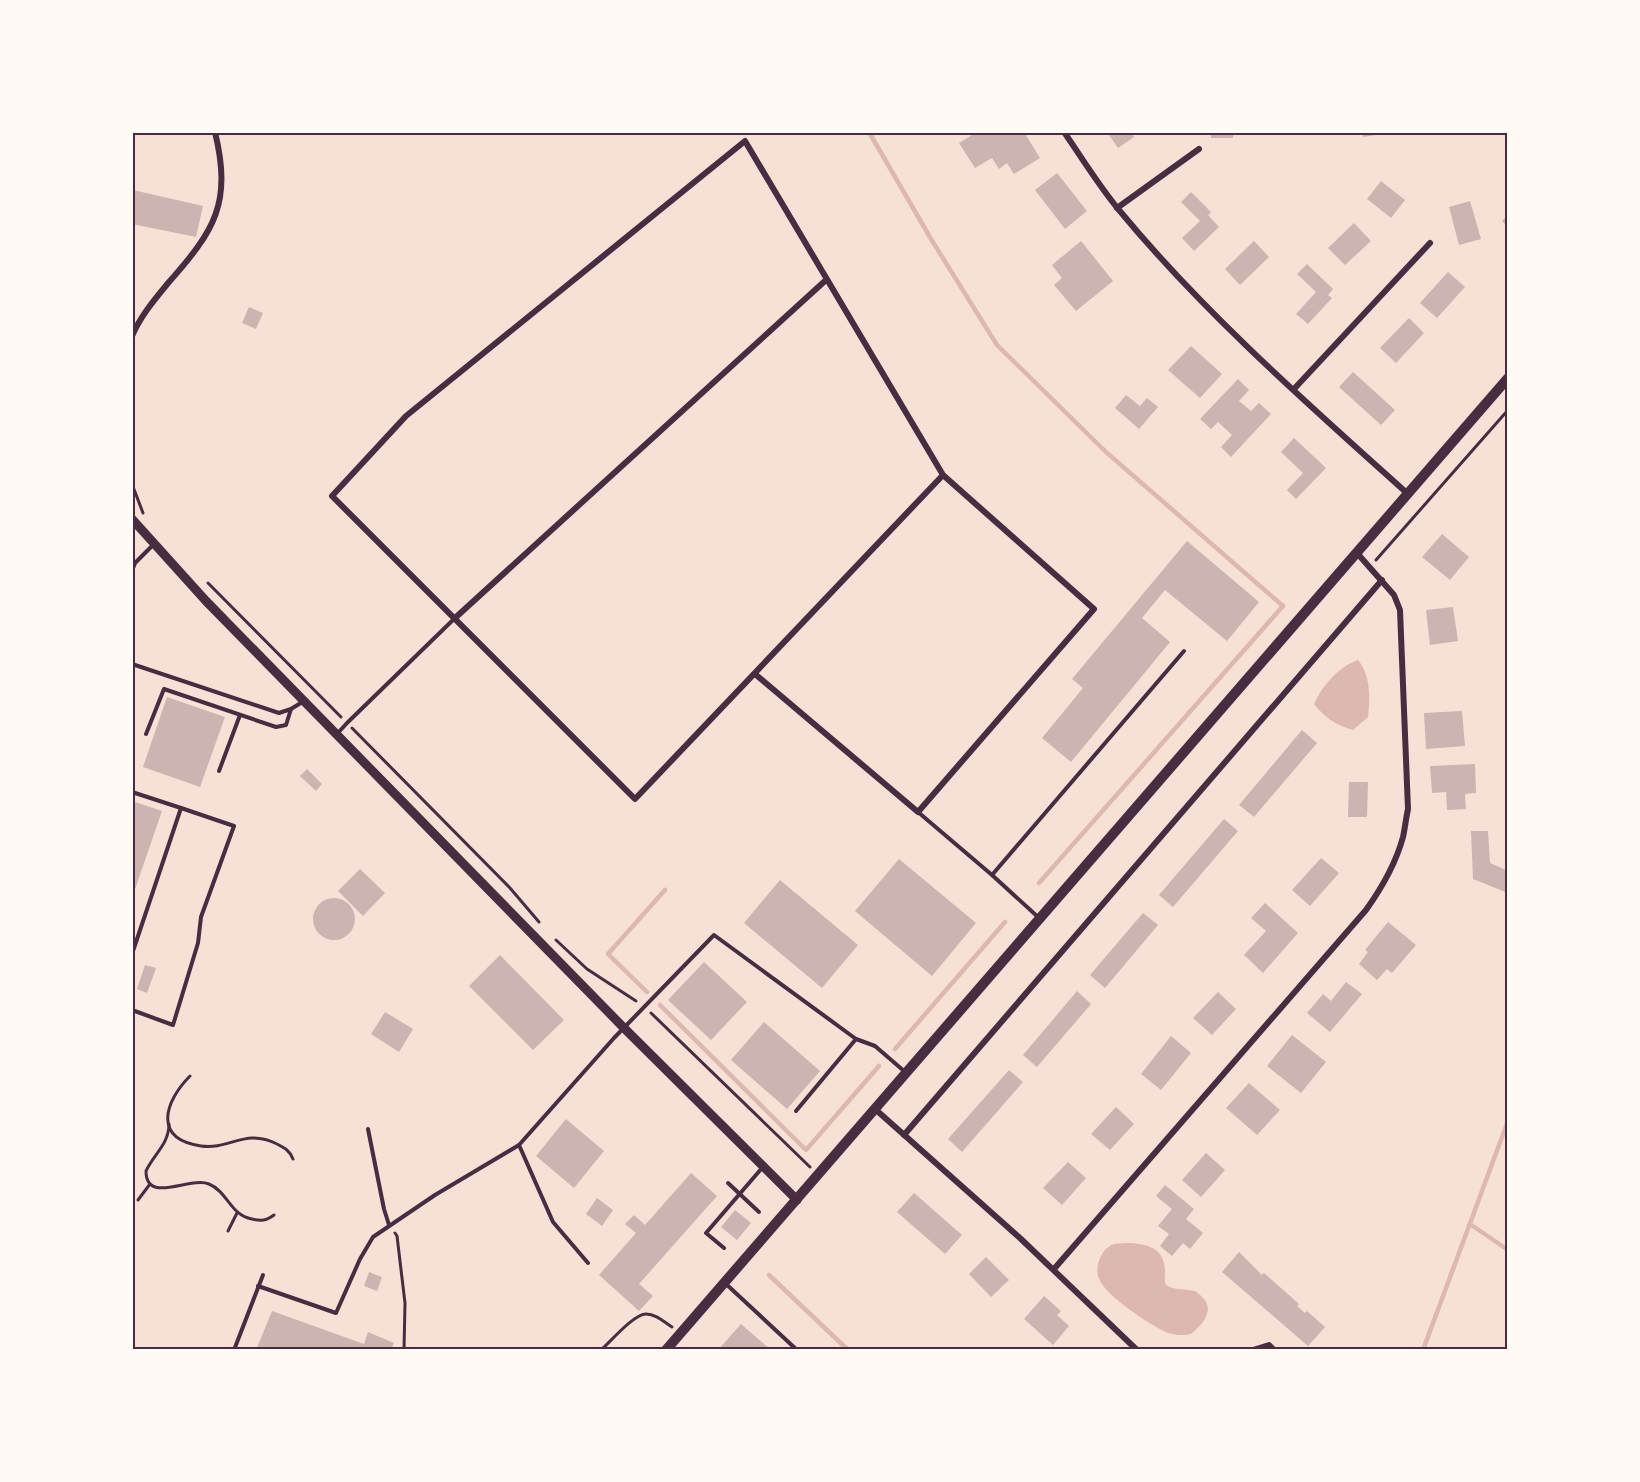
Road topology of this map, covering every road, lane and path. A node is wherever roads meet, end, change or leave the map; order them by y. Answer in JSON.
{"nodes":[{"id":1,"x":215,"y":132,"type":"edge"},
{"id":2,"x":1064,"y":132,"type":"edge"},
{"id":3,"x":1199,"y":149,"type":"dead end"},
{"id":4,"x":1117,"y":208,"type":"junction"},
{"id":5,"x":1430,"y":243,"type":"dead end"},
{"id":6,"x":826,"y":280,"type":"junction"},
{"id":7,"x":132,"y":336,"type":"edge"},
{"id":8,"x":1508,"y":378,"type":"edge"},
{"id":9,"x":1294,"y":389,"type":"junction"},
{"id":10,"x":1508,"y":410,"type":"edge"},
{"id":11,"x":943,"y":475,"type":"junction"},
{"id":12,"x":132,"y":484,"type":"edge"},
{"id":13,"x":1408,"y":494,"type":"junction"},
{"id":14,"x":144,"y":514,"type":"dead end"},
{"id":15,"x":132,"y":519,"type":"edge"},
{"id":16,"x":153,"y":545,"type":"junction"},
{"id":17,"x":1357,"y":553,"type":"junction"},
{"id":18,"x":1371,"y":566,"type":"junction"},
{"id":19,"x":132,"y":571,"type":"edge"},
{"id":20,"x":203,"y":578,"type":"dead end"},
{"id":21,"x":1382,"y":580,"type":"junction"},
{"id":22,"x":455,"y":618,"type":"junction"},
{"id":23,"x":1184,"y":651,"type":"dead end"},
{"id":24,"x":132,"y":663,"type":"edge"},
{"id":25,"x":755,"y":674,"type":"junction"},
{"id":26,"x":304,"y":701,"type":"junction"},
{"id":27,"x":291,"y":709,"type":"junction"},
{"id":28,"x":240,"y":715,"type":"junction"},
{"id":29,"x":346,"y":723,"type":"junction"},
{"id":30,"x":146,"y":734,"type":"dead end"},
{"id":31,"x":337,"y":734,"type":"junction"},
{"id":32,"x":219,"y":771,"type":"dead end"},
{"id":33,"x":132,"y":792,"type":"edge"},
{"id":34,"x":181,"y":808,"type":"junction"},
{"id":35,"x":918,"y":812,"type":"junction"},
{"id":36,"x":992,"y":875,"type":"junction"},
{"id":37,"x":1039,"y":918,"type":"junction"},
{"id":38,"x":544,"y":928,"type":"dead end"},
{"id":39,"x":553,"y":936,"type":"dead end"},
{"id":40,"x":132,"y":954,"type":"edge"},
{"id":41,"x":644,"y":1006,"type":"junction"},
{"id":42,"x":132,"y":1010,"type":"edge"},
{"id":43,"x":624,"y":1028,"type":"junction"},
{"id":44,"x":856,"y":1038,"type":"junction"},
{"id":45,"x":906,"y":1073,"type":"junction"},
{"id":46,"x":190,"y":1076,"type":"dead end"},
{"id":47,"x":875,"y":1109,"type":"junction"},
{"id":48,"x":796,"y":1111,"type":"dead end"},
{"id":49,"x":168,"y":1124,"type":"junction"},
{"id":50,"x":368,"y":1129,"type":"dead end"},
{"id":51,"x":904,"y":1135,"type":"junction"},
{"id":52,"x":519,"y":1145,"type":"junction"},
{"id":53,"x":293,"y":1159,"type":"dead end"},
{"id":54,"x":762,"y":1167,"type":"junction"},
{"id":55,"x":811,"y":1168,"type":"dead end"},
{"id":56,"x":728,"y":1183,"type":"dead end"},
{"id":57,"x":150,"y":1184,"type":"junction"},
{"id":58,"x":740,"y":1194,"type":"junction"},
{"id":59,"x":138,"y":1200,"type":"dead end"},
{"id":60,"x":798,"y":1200,"type":"junction"},
{"id":61,"x":759,"y":1212,"type":"dead end"},
{"id":62,"x":237,"y":1214,"type":"junction"},
{"id":63,"x":274,"y":1215,"type":"dead end"},
{"id":64,"x":388,"y":1225,"type":"junction"},
{"id":65,"x":228,"y":1231,"type":"dead end"},
{"id":66,"x":724,"y":1248,"type":"dead end"},
{"id":67,"x":588,"y":1263,"type":"dead end"},
{"id":68,"x":1054,"y":1269,"type":"junction"},
{"id":69,"x":263,"y":1275,"type":"dead end"},
{"id":70,"x":725,"y":1284,"type":"junction"},
{"id":71,"x":258,"y":1286,"type":"junction"},
{"id":72,"x":673,"y":1328,"type":"dead end"},
{"id":73,"x":234,"y":1350,"type":"edge"},
{"id":74,"x":404,"y":1350,"type":"edge"},
{"id":75,"x":601,"y":1350,"type":"edge"},
{"id":76,"x":666,"y":1350,"type":"edge"},
{"id":77,"x":797,"y":1350,"type":"edge"},
{"id":78,"x":1137,"y":1350,"type":"edge"},
{"id":79,"x":1252,"y":1350,"type":"edge"},
{"id":80,"x":1274,"y":1350,"type":"edge"}],
"edges":[{"from":1,"to":7,"type":"street"},
{"from":2,"to":4,"type":"street"},
{"from":3,"to":4,"type":"street"},
{"from":4,"to":9,"type":"street"},
{"from":5,"to":9,"type":"street"},
{"from":6,"to":11,"type":"street"},
{"from":6,"to":22,"type":"street"},
{"from":6,"to":22,"type":"street"},
{"from":8,"to":13,"type":"main road"},
{"from":9,"to":13,"type":"street"},
{"from":10,"to":18,"type":"path"},
{"from":11,"to":25,"type":"street"},
{"from":11,"to":35,"type":"street"},
{"from":12,"to":14,"type":"path"},
{"from":13,"to":17,"type":"main road"},
{"from":15,"to":16,"type":"street"},
{"from":16,"to":19,"type":"lane"},
{"from":16,"to":26,"type":"street"},
{"from":17,"to":18,"type":"street"},
{"from":17,"to":37,"type":"main road"},
{"from":18,"to":21,"type":"street"},
{"from":20,"to":29,"type":"path"},
{"from":21,"to":51,"type":"street"},
{"from":21,"to":68,"type":"street"},
{"from":22,"to":25,"type":"street"},
{"from":22,"to":29,"type":"lane"},
{"from":23,"to":36,"type":"lane"},
{"from":24,"to":27,"type":"lane"},
{"from":25,"to":35,"type":"street"},
{"from":26,"to":27,"type":"lane"},
{"from":26,"to":31,"type":"street"},
{"from":27,"to":28,"type":"lane"},
{"from":28,"to":30,"type":"lane"},
{"from":28,"to":32,"type":"lane"},
{"from":29,"to":31,"type":"lane"},
{"from":29,"to":38,"type":"path"},
{"from":31,"to":43,"type":"street"},
{"from":33,"to":34,"type":"lane"},
{"from":34,"to":40,"type":"lane"},
{"from":34,"to":42,"type":"lane"},
{"from":35,"to":36,"type":"lane"},
{"from":36,"to":37,"type":"lane"},
{"from":37,"to":45,"type":"main road"},
{"from":39,"to":41,"type":"path"},
{"from":41,"to":43,"type":"lane"},
{"from":41,"to":44,"type":"lane"},
{"from":41,"to":55,"type":"path"},
{"from":43,"to":52,"type":"lane"},
{"from":43,"to":54,"type":"street"},
{"from":44,"to":45,"type":"lane"},
{"from":44,"to":48,"type":"lane"},
{"from":45,"to":47,"type":"main road"},
{"from":46,"to":49,"type":"path"},
{"from":47,"to":51,"type":"street"},
{"from":47,"to":60,"type":"main road"},
{"from":49,"to":53,"type":"path"},
{"from":49,"to":57,"type":"path"},
{"from":50,"to":64,"type":"lane"},
{"from":51,"to":68,"type":"street"},
{"from":52,"to":64,"type":"lane"},
{"from":52,"to":67,"type":"lane"},
{"from":54,"to":58,"type":"lane"},
{"from":54,"to":60,"type":"street"},
{"from":56,"to":58,"type":"lane"},
{"from":57,"to":59,"type":"path"},
{"from":57,"to":62,"type":"path"},
{"from":58,"to":61,"type":"lane"},
{"from":58,"to":66,"type":"lane"},
{"from":60,"to":70,"type":"main road"},
{"from":62,"to":63,"type":"path"},
{"from":62,"to":65,"type":"path"},
{"from":64,"to":71,"type":"lane"},
{"from":64,"to":74,"type":"path"},
{"from":68,"to":78,"type":"street"},
{"from":69,"to":71,"type":"lane"},
{"from":70,"to":76,"type":"main road"},
{"from":70,"to":77,"type":"lane"},
{"from":71,"to":73,"type":"lane"},
{"from":72,"to":75,"type":"path"},
{"from":79,"to":80,"type":"street"}]}
